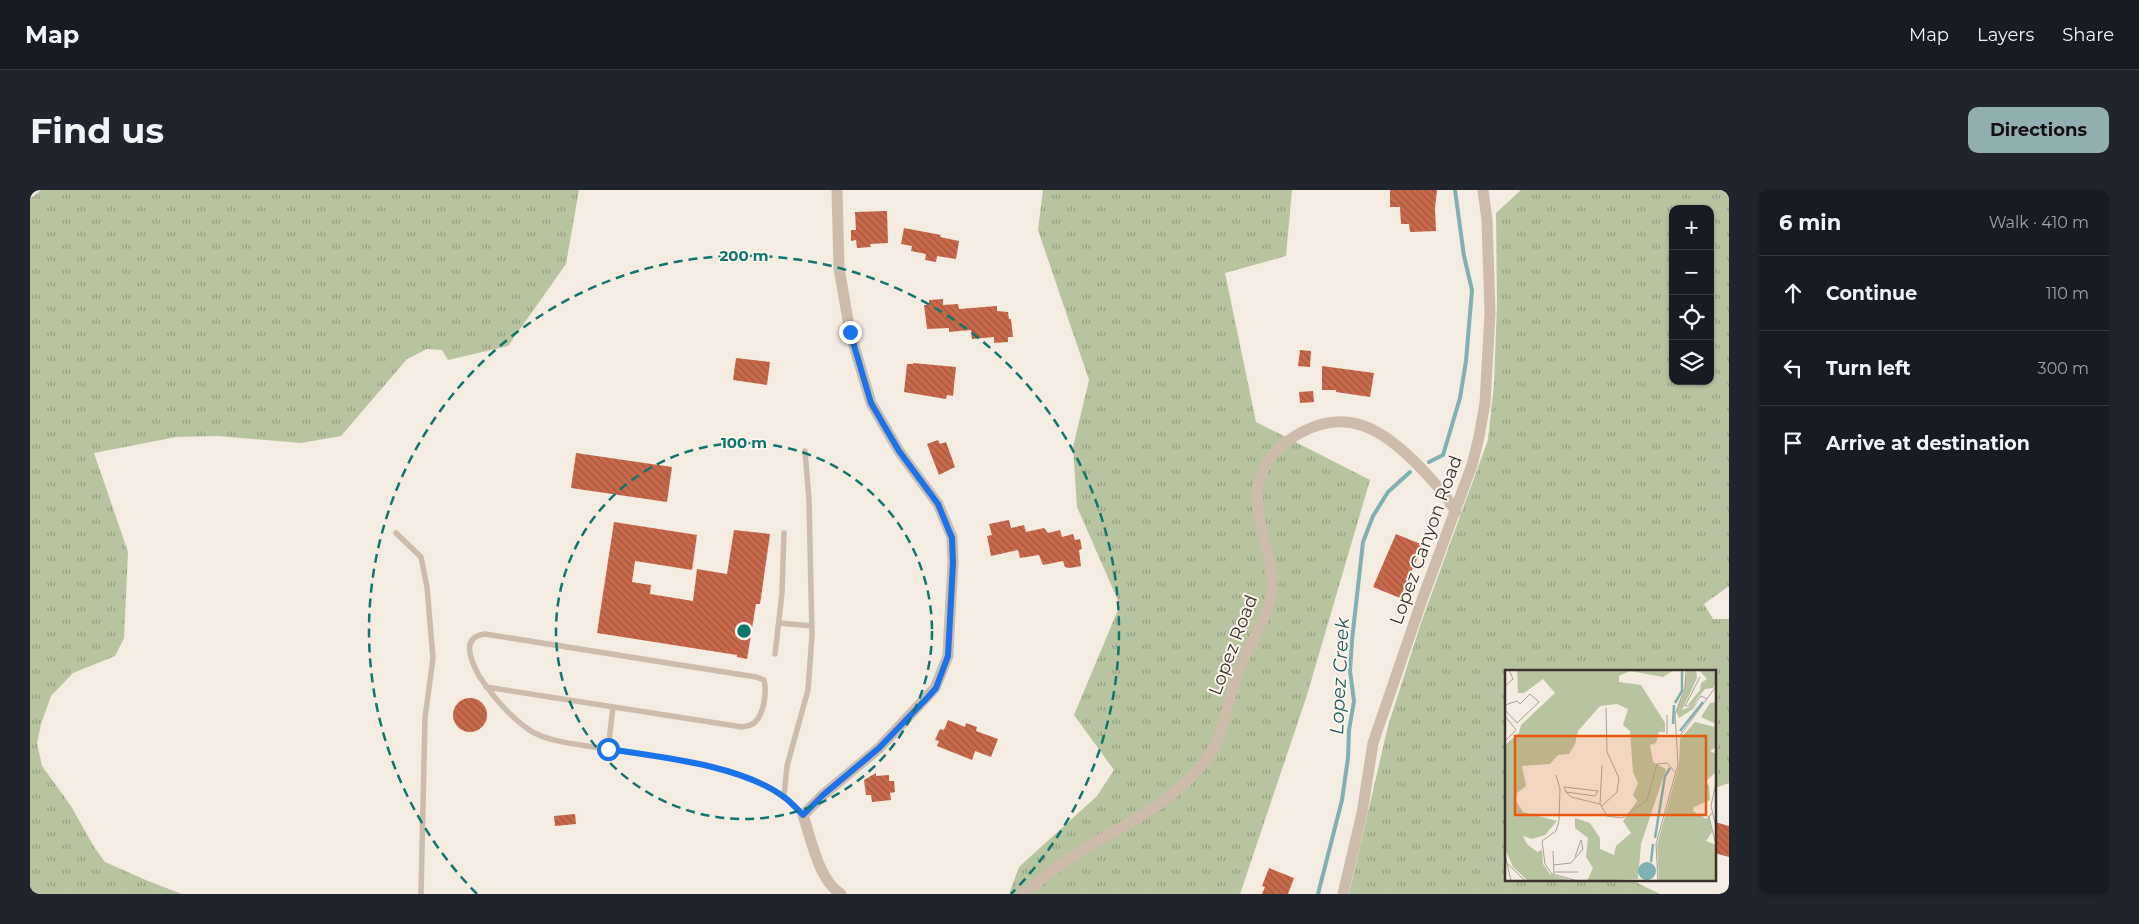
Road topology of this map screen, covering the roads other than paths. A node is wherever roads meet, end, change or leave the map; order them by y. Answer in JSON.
{"nodes":[{"id":1,"x":837,"y":190,"type":"edge"},
{"id":2,"x":1486,"y":192,"type":"edge"},
{"id":3,"x":805,"y":451,"type":"dead end"},
{"id":4,"x":1456,"y":512,"type":"junction"},
{"id":5,"x":396,"y":533,"type":"dead end"},
{"id":6,"x":784,"y":534,"type":"dead end"},
{"id":7,"x":779,"y":623,"type":"junction"},
{"id":8,"x":812,"y":626,"type":"junction"},
{"id":9,"x":775,"y":654,"type":"dead end"},
{"id":10,"x":486,"y":687,"type":"junction"},
{"id":11,"x":613,"y":707,"type":"junction"},
{"id":12,"x":608,"y":749,"type":"junction"},
{"id":13,"x":784,"y":796,"type":"junction"},
{"id":14,"x":803,"y":815,"type":"junction"},
{"id":15,"x":421,"y":894,"type":"edge"},
{"id":16,"x":841,"y":894,"type":"edge"},
{"id":17,"x":1023,"y":894,"type":"edge"},
{"id":18,"x":1343,"y":894,"type":"edge"}],
"edges":[{"from":1,"to":14,"type":"street"},
{"from":2,"to":4,"type":"street","name":"Lopez Canyon Road"},
{"from":3,"to":8,"type":"lane"},
{"from":4,"to":17,"type":"street","name":"Lopez Road"},
{"from":4,"to":18,"type":"street","name":"Lopez Canyon Road"},
{"from":5,"to":15,"type":"lane"},
{"from":6,"to":7,"type":"lane"},
{"from":7,"to":8,"type":"lane"},
{"from":7,"to":9,"type":"lane"},
{"from":8,"to":13,"type":"lane"},
{"from":10,"to":11,"type":"lane"},
{"from":10,"to":11,"type":"lane"},
{"from":10,"to":12,"type":"lane"},
{"from":11,"to":12,"type":"lane"},
{"from":12,"to":13,"type":"lane"},
{"from":13,"to":14,"type":"lane"},
{"from":14,"to":16,"type":"street"}]}
